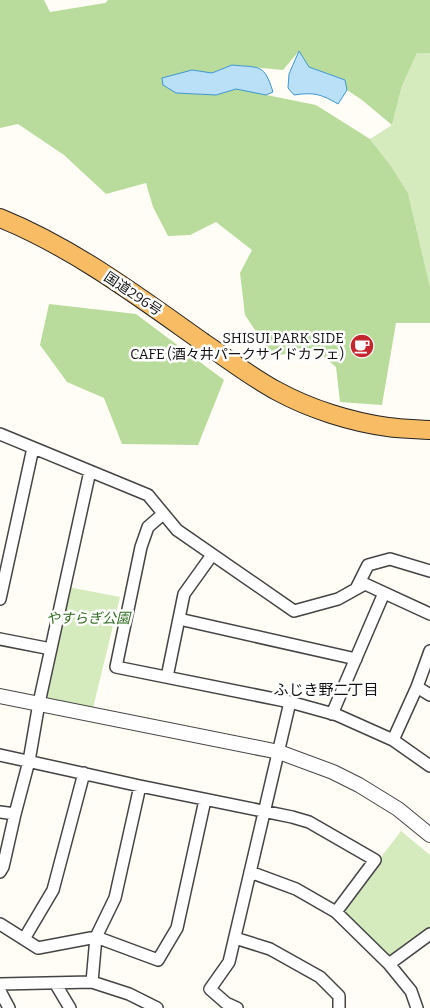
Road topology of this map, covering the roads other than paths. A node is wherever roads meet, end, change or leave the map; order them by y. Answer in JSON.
{"nodes":[{"id":1,"x":0,"y":218,"type":"edge"},
{"id":2,"x":430,"y":430,"type":"edge"},
{"id":3,"x":0,"y":434,"type":"edge"},
{"id":4,"x":32,"y":448,"type":"junction"},
{"id":5,"x":90,"y":471,"type":"junction"},
{"id":6,"x":164,"y":514,"type":"junction"},
{"id":7,"x":212,"y":555,"type":"junction"},
{"id":8,"x":430,"y":571,"type":"edge"},
{"id":9,"x":356,"y":589,"type":"junction"},
{"id":10,"x":384,"y":593,"type":"junction"},
{"id":11,"x":0,"y":599,"type":"edge"},
{"id":12,"x":430,"y":614,"type":"edge"},
{"id":13,"x":179,"y":619,"type":"junction"},
{"id":14,"x":0,"y":639,"type":"edge"},
{"id":15,"x":51,"y":649,"type":"junction"},
{"id":16,"x":430,"y":652,"type":"edge"},
{"id":17,"x":356,"y":660,"type":"junction"},
{"id":18,"x":167,"y":677,"type":"junction"},
{"id":19,"x":417,"y":687,"type":"junction"},
{"id":20,"x":430,"y":695,"type":"edge"},
{"id":21,"x":0,"y":696,"type":"edge"},
{"id":22,"x":290,"y":702,"type":"junction"},
{"id":23,"x":39,"y":703,"type":"junction"},
{"id":24,"x":332,"y":714,"type":"junction"},
{"id":25,"x":393,"y":740,"type":"junction"},
{"id":26,"x":278,"y":752,"type":"junction"},
{"id":27,"x":0,"y":755,"type":"edge"},
{"id":28,"x":29,"y":761,"type":"junction"},
{"id":29,"x":430,"y":766,"type":"edge"},
{"id":30,"x":84,"y":773,"type":"junction"},
{"id":31,"x":140,"y":786,"type":"junction"},
{"id":32,"x":205,"y":800,"type":"junction"},
{"id":33,"x":0,"y":812,"type":"edge"},
{"id":34,"x":264,"y":813,"type":"junction"},
{"id":35,"x":14,"y":814,"type":"junction"},
{"id":36,"x":430,"y":835,"type":"edge"},
{"id":37,"x":0,"y":872,"type":"edge"},
{"id":38,"x":250,"y":872,"type":"junction"},
{"id":39,"x":336,"y":912,"type":"junction"},
{"id":40,"x":0,"y":924,"type":"edge"},
{"id":41,"x":430,"y":934,"type":"edge"},
{"id":42,"x":96,"y":937,"type":"junction"},
{"id":43,"x":235,"y":938,"type":"junction"},
{"id":44,"x":24,"y":939,"type":"junction"},
{"id":45,"x":389,"y":964,"type":"junction"},
{"id":46,"x":92,"y":982,"type":"junction"},
{"id":47,"x":55,"y":983,"type":"junction"},
{"id":48,"x":0,"y":984,"type":"edge"},
{"id":49,"x":0,"y":991,"type":"edge"},
{"id":50,"x":129,"y":994,"type":"junction"},
{"id":51,"x":9,"y":1008,"type":"edge"},
{"id":52,"x":70,"y":1008,"type":"edge"},
{"id":53,"x":137,"y":1008,"type":"edge"},
{"id":54,"x":157,"y":1008,"type":"edge"},
{"id":55,"x":237,"y":1008,"type":"edge"},
{"id":56,"x":339,"y":1008,"type":"edge"},
{"id":57,"x":417,"y":1008,"type":"edge"}],
"edges":[{"from":1,"to":2,"type":"highway","name":"国道296号"},
{"from":3,"to":4,"type":"street"},
{"from":4,"to":5,"type":"street"},
{"from":4,"to":11,"type":"street"},
{"from":5,"to":6,"type":"street"},
{"from":5,"to":15,"type":"street"},
{"from":6,"to":7,"type":"street"},
{"from":6,"to":18,"type":"street"},
{"from":7,"to":9,"type":"street"},
{"from":7,"to":13,"type":"street"},
{"from":8,"to":9,"type":"street"},
{"from":9,"to":10,"type":"street"},
{"from":10,"to":12,"type":"street"},
{"from":10,"to":17,"type":"street"},
{"from":13,"to":17,"type":"street"},
{"from":13,"to":18,"type":"street"},
{"from":14,"to":15,"type":"street"},
{"from":15,"to":23,"type":"street"},
{"from":16,"to":19,"type":"street"},
{"from":17,"to":24,"type":"street"},
{"from":18,"to":22,"type":"street"},
{"from":19,"to":20,"type":"street"},
{"from":19,"to":25,"type":"street"},
{"from":21,"to":23,"type":"street"},
{"from":22,"to":24,"type":"street"},
{"from":22,"to":26,"type":"street"},
{"from":23,"to":26,"type":"street"},
{"from":23,"to":28,"type":"street"},
{"from":24,"to":25,"type":"street"},
{"from":25,"to":29,"type":"street"},
{"from":26,"to":34,"type":"street"},
{"from":26,"to":36,"type":"street"},
{"from":27,"to":28,"type":"street"},
{"from":28,"to":30,"type":"street"},
{"from":28,"to":35,"type":"street"},
{"from":30,"to":31,"type":"street"},
{"from":30,"to":44,"type":"street"},
{"from":31,"to":32,"type":"street"},
{"from":31,"to":42,"type":"street"},
{"from":32,"to":34,"type":"street"},
{"from":32,"to":42,"type":"street"},
{"from":33,"to":35,"type":"street"},
{"from":34,"to":38,"type":"street"},
{"from":34,"to":39,"type":"street"},
{"from":35,"to":37,"type":"street"},
{"from":38,"to":39,"type":"street"},
{"from":38,"to":43,"type":"street"},
{"from":39,"to":45,"type":"street"},
{"from":40,"to":44,"type":"street"},
{"from":41,"to":45,"type":"street"},
{"from":42,"to":44,"type":"street"},
{"from":42,"to":46,"type":"street"},
{"from":43,"to":55,"type":"street"},
{"from":43,"to":56,"type":"street"},
{"from":45,"to":57,"type":"street"},
{"from":46,"to":47,"type":"street"},
{"from":46,"to":50,"type":"street"},
{"from":47,"to":48,"type":"street"},
{"from":47,"to":52,"type":"street"},
{"from":49,"to":51,"type":"street"},
{"from":50,"to":53,"type":"street"},
{"from":50,"to":54,"type":"street"}]}
